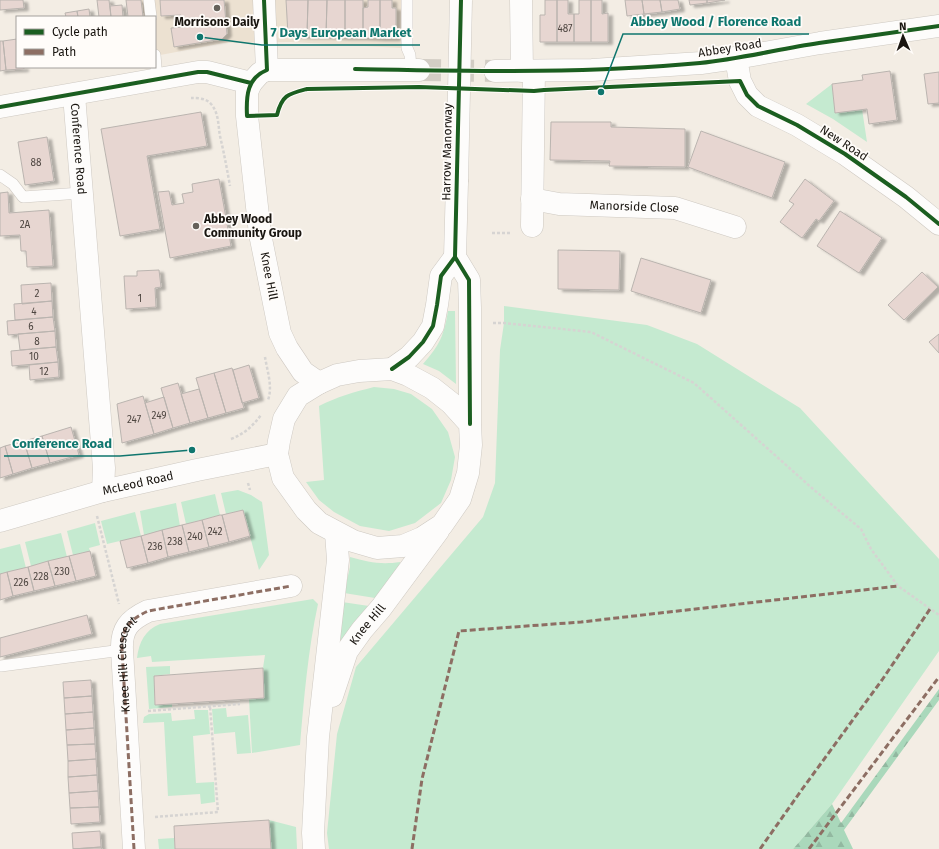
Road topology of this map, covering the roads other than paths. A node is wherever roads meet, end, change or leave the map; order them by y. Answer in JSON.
{"nodes":[{"id":1,"x":149,"y":0,"type":"edge"},
{"id":2,"x":264,"y":0,"type":"edge"},
{"id":3,"x":407,"y":0,"type":"edge"},
{"id":4,"x":461,"y":0,"type":"edge"},
{"id":5,"x":520,"y":0,"type":"edge"},
{"id":6,"x":150,"y":16,"type":"edge"},
{"id":7,"x":939,"y":26,"type":"edge"},
{"id":8,"x":736,"y":58,"type":"junction"},
{"id":9,"x":156,"y":68,"type":"edge"},
{"id":10,"x":415,"y":70,"type":"joint"},
{"id":11,"x":496,"y":71,"type":"tunnel mouth"},
{"id":12,"x":528,"y":71,"type":"junction"},
{"id":13,"x":259,"y":77,"type":"junction"},
{"id":14,"x":157,"y":80,"type":"junction"},
{"id":15,"x":74,"y":94,"type":"junction"},
{"id":16,"x":0,"y":107,"type":"edge"},
{"id":17,"x":0,"y":175,"type":"edge"},
{"id":18,"x":81,"y":193,"type":"junction"},
{"id":19,"x":532,"y":199,"type":"junction"},
{"id":20,"x":939,"y":224,"type":"edge"},
{"id":21,"x":532,"y":226,"type":"dead end"},
{"id":22,"x":736,"y":227,"type":"dead end"},
{"id":23,"x":455,"y":257,"type":"junction"},
{"id":24,"x":392,"y":369,"type":"junction"},
{"id":25,"x":319,"y":383,"type":"junction"},
{"id":26,"x":470,"y":424,"type":"junction"},
{"id":27,"x":277,"y":454,"type":"junction"},
{"id":28,"x":97,"y":492,"type":"junction"},
{"id":29,"x":0,"y":521,"type":"edge"},
{"id":30,"x":442,"y":525,"type":"junction"},
{"id":31,"x":336,"y":533,"type":"junction"},
{"id":32,"x":291,"y":586,"type":"dead end"},
{"id":33,"x":122,"y":650,"type":"junction"},
{"id":34,"x":1,"y":666,"type":"dead end"},
{"id":35,"x":318,"y":737,"type":"junction"},
{"id":36,"x":134,"y":849,"type":"edge"},
{"id":37,"x":314,"y":849,"type":"edge"}],
"edges":[{"from":1,"to":6,"type":"lane"},
{"from":2,"to":13,"type":"main road","name":"Knee Hill"},
{"from":3,"to":10,"type":"lane"},
{"from":4,"to":23,"type":"main road","name":"Harrow Manorway","bridge":true},
{"from":5,"to":12,"type":"main road"},
{"from":7,"to":8,"type":"main road","name":"Abbey Road"},
{"from":8,"to":12,"type":"main road","name":"Abbey Road"},
{"from":8,"to":20,"type":"main road","name":"New Road"},
{"from":9,"to":14,"type":"lane"},
{"from":10,"to":13,"type":"main road"},
{"from":11,"to":12,"type":"main road","name":"Abbey Road"},
{"from":12,"to":19,"type":"main road"},
{"from":13,"to":14,"type":"main road"},
{"from":13,"to":25,"type":"main road","name":"Knee Hill"},
{"from":14,"to":15,"type":"main road"},
{"from":15,"to":16,"type":"main road"},
{"from":15,"to":18,"type":"main road","name":"Conference Road"},
{"from":17,"to":18,"type":"lane"},
{"from":18,"to":28,"type":"main road","name":"Conference Road"},
{"from":19,"to":21,"type":"main road"},
{"from":19,"to":22,"type":"main road","name":"Manorside Close"},
{"from":23,"to":24,"type":"main road"},
{"from":23,"to":26,"type":"main road"},
{"from":24,"to":25,"type":"main road","name":"Knee Hill"},
{"from":24,"to":26,"type":"main road","name":"Knee Hill"},
{"from":25,"to":27,"type":"main road","name":"Knee Hill"},
{"from":26,"to":30,"type":"main road","name":"Knee Hill"},
{"from":27,"to":28,"type":"main road","name":"McLeod Road"},
{"from":27,"to":31,"type":"main road","name":"Knee Hill"},
{"from":28,"to":29,"type":"main road","name":"McLeod Road"},
{"from":30,"to":31,"type":"main road","name":"Knee Hill"},
{"from":30,"to":35,"type":"main road","name":"Knee Hill"},
{"from":31,"to":35,"type":"main road","name":"Knee Hill"},
{"from":32,"to":33,"type":"main road","name":"Knee Hill Crescent"},
{"from":33,"to":34,"type":"lane"},
{"from":33,"to":36,"type":"main road","name":"Knee Hill Crescent"},
{"from":35,"to":37,"type":"main road","name":"Knee Hill"}]}
